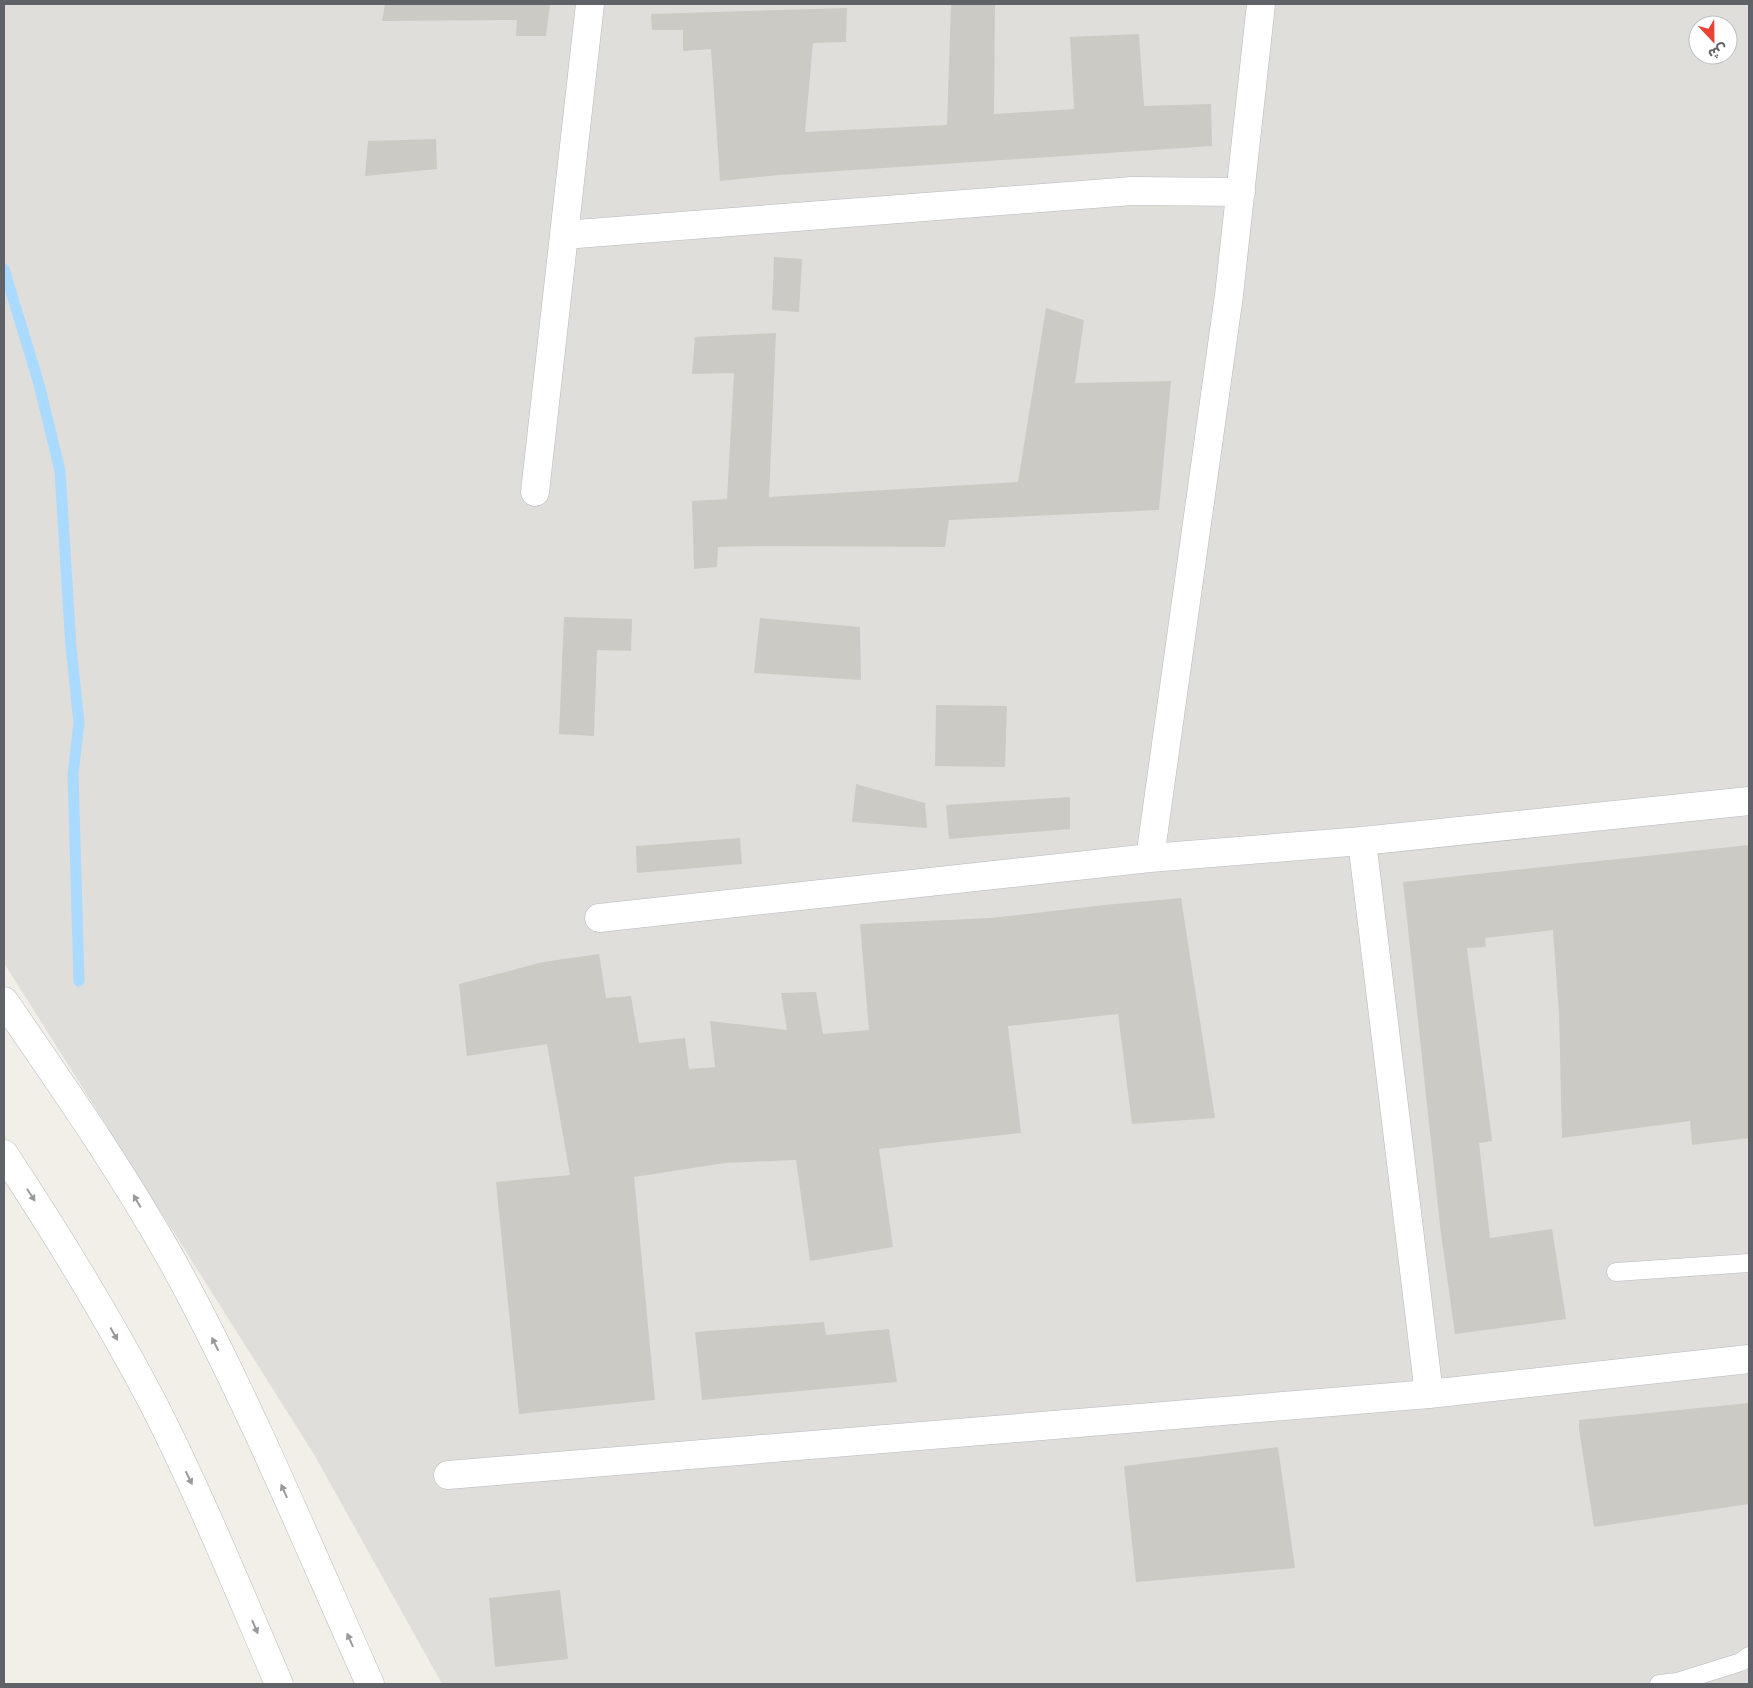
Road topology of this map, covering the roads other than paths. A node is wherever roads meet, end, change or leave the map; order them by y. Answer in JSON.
{"nodes":[{"id":1,"x":590,"y":4,"type":"edge"},
{"id":2,"x":1261,"y":4,"type":"edge"},
{"id":3,"x":1241,"y":192,"type":"junction"},
{"id":4,"x":564,"y":235,"type":"junction"},
{"id":5,"x":535,"y":492,"type":"dead end"},
{"id":6,"x":1749,"y":802,"type":"edge"},
{"id":7,"x":1362,"y":841,"type":"junction"},
{"id":8,"x":1150,"y":858,"type":"junction"},
{"id":9,"x":599,"y":918,"type":"dead end"},
{"id":10,"x":4,"y":1001,"type":"edge"},
{"id":11,"x":4,"y":1154,"type":"edge"},
{"id":12,"x":1749,"y":1263,"type":"edge"},
{"id":13,"x":1616,"y":1272,"type":"dead end"},
{"id":14,"x":1749,"y":1359,"type":"edge"},
{"id":15,"x":1429,"y":1394,"type":"junction"},
{"id":16,"x":448,"y":1475,"type":"dead end"},
{"id":17,"x":1749,"y":1656,"type":"edge"},
{"id":18,"x":279,"y":1684,"type":"edge"},
{"id":19,"x":370,"y":1684,"type":"edge"},
{"id":20,"x":1659,"y":1684,"type":"edge"}],
"edges":[{"from":1,"to":4,"type":"street"},
{"from":2,"to":3,"type":"street"},
{"from":3,"to":4,"type":"street"},
{"from":3,"to":8,"type":"street"},
{"from":4,"to":5,"type":"street"},
{"from":6,"to":7,"type":"street"},
{"from":7,"to":8,"type":"street"},
{"from":7,"to":15,"type":"street"},
{"from":8,"to":9,"type":"street"},
{"from":19,"to":10,"type":"street","one_way":true},
{"from":11,"to":18,"type":"street","one_way":true},
{"from":12,"to":13,"type":"lane"},
{"from":14,"to":15,"type":"street"},
{"from":15,"to":16,"type":"street"},
{"from":17,"to":20,"type":"lane"}]}
